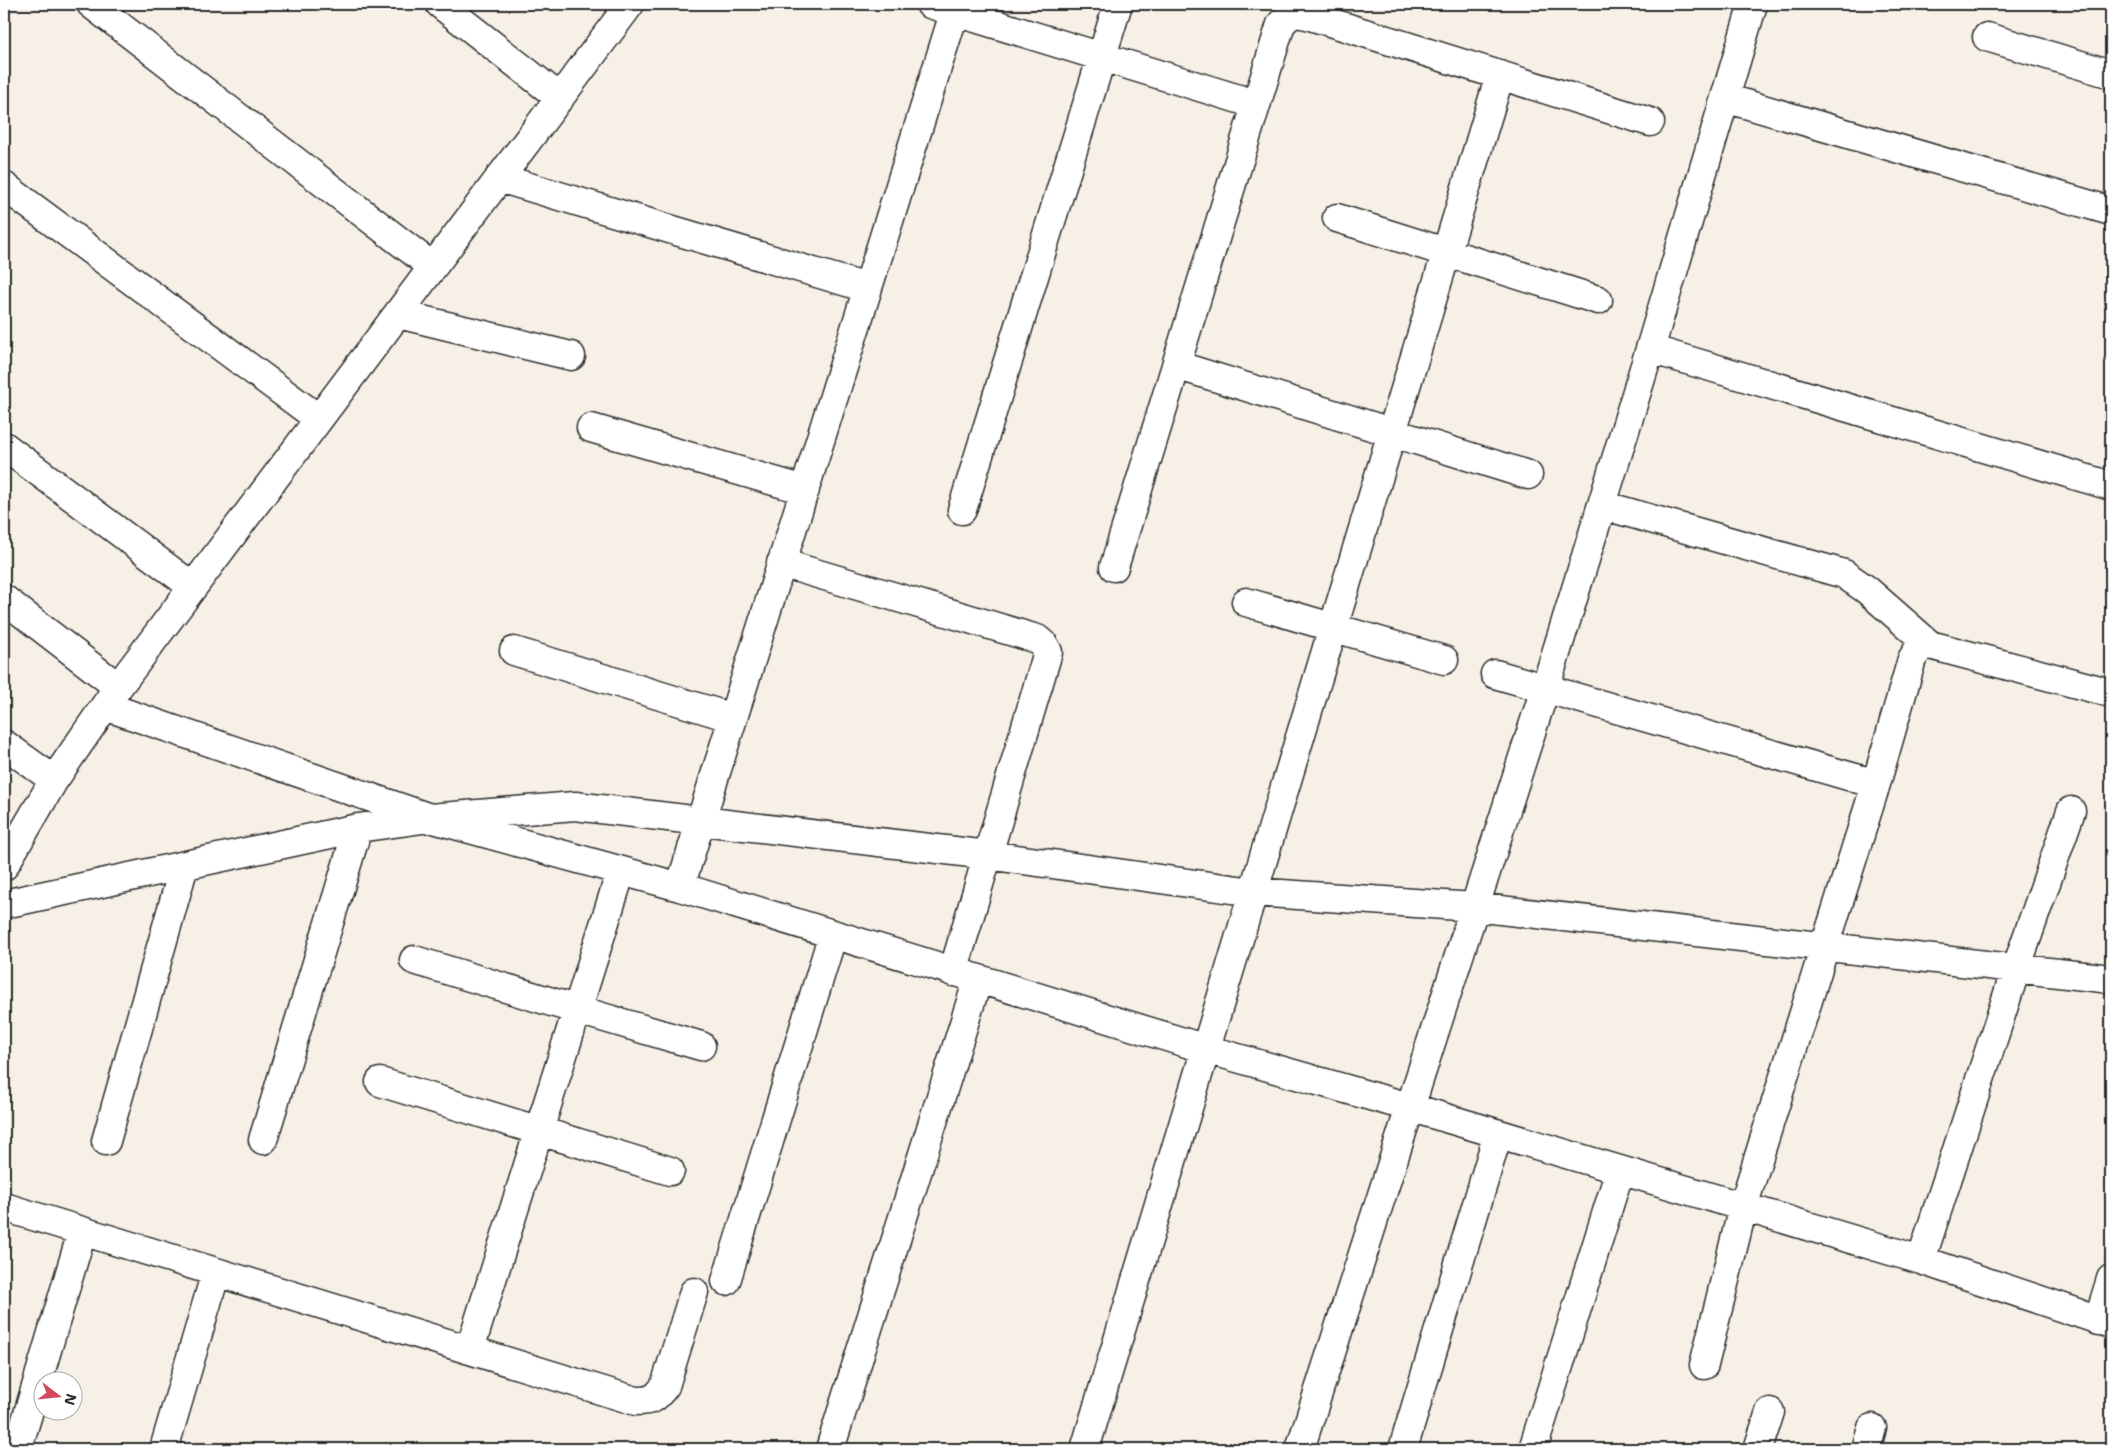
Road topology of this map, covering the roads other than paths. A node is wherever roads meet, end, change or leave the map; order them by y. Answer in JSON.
{"nodes":[{"id":1,"x":91,"y":4,"type":"edge"},
{"id":2,"x":440,"y":4,"type":"edge"},
{"id":3,"x":630,"y":4,"type":"edge"},
{"id":4,"x":1118,"y":4,"type":"edge"},
{"id":5,"x":1753,"y":4,"type":"edge"},
{"id":6,"x":947,"y":6,"type":"edge"},
{"id":7,"x":1987,"y":37,"type":"dead end"},
{"id":8,"x":1101,"y":57,"type":"junction"},
{"id":9,"x":2111,"y":74,"type":"edge"},
{"id":10,"x":1500,"y":75,"type":"junction"},
{"id":11,"x":560,"y":98,"type":"junction"},
{"id":12,"x":1725,"y":98,"type":"junction"},
{"id":13,"x":1255,"y":104,"type":"junction"},
{"id":14,"x":1650,"y":122,"type":"dead end"},
{"id":15,"x":499,"y":178,"type":"junction"},
{"id":16,"x":4,"y":186,"type":"edge"},
{"id":17,"x":2111,"y":211,"type":"edge"},
{"id":18,"x":1337,"y":218,"type":"dead end"},
{"id":19,"x":1446,"y":252,"type":"junction"},
{"id":20,"x":433,"y":267,"type":"junction"},
{"id":21,"x":867,"y":288,"type":"junction"},
{"id":22,"x":1598,"y":300,"type":"dead end"},
{"id":23,"x":398,"y":314,"type":"junction"},
{"id":24,"x":1650,"y":349,"type":"junction"},
{"id":25,"x":571,"y":356,"type":"dead end"},
{"id":26,"x":1176,"y":364,"type":"junction"},
{"id":27,"x":319,"y":419,"type":"junction"},
{"id":28,"x":591,"y":428,"type":"dead end"},
{"id":29,"x":1392,"y":432,"type":"junction"},
{"id":30,"x":4,"y":446,"type":"edge"},
{"id":31,"x":1528,"y":475,"type":"dead end"},
{"id":32,"x":2111,"y":486,"type":"edge"},
{"id":33,"x":805,"y":490,"type":"junction"},
{"id":34,"x":1602,"y":505,"type":"junction"},
{"id":35,"x":962,"y":510,"type":"dead end"},
{"id":36,"x":781,"y":563,"type":"junction"},
{"id":37,"x":1114,"y":567,"type":"dead end"},
{"id":38,"x":193,"y":588,"type":"junction"},
{"id":39,"x":4,"y":599,"type":"edge"},
{"id":40,"x":1246,"y":602,"type":"dead end"},
{"id":41,"x":1333,"y":626,"type":"junction"},
{"id":42,"x":1930,"y":645,"type":"junction"},
{"id":43,"x":514,"y":651,"type":"dead end"},
{"id":44,"x":1444,"y":660,"type":"dead end"},
{"id":45,"x":1495,"y":674,"type":"dead end"},
{"id":46,"x":1545,"y":689,"type":"junction"},
{"id":47,"x":2111,"y":693,"type":"edge"},
{"id":48,"x":111,"y":697,"type":"junction"},
{"id":49,"x":733,"y":718,"type":"junction"},
{"id":50,"x":4,"y":744,"type":"edge"},
{"id":51,"x":54,"y":780,"type":"junction"},
{"id":52,"x":1876,"y":784,"type":"junction"},
{"id":53,"x":2071,"y":811,"type":"dead end"},
{"id":54,"x":430,"y":818,"type":"junction"},
{"id":55,"x":700,"y":822,"type":"junction"},
{"id":56,"x":358,"y":828,"type":"junction"},
{"id":57,"x":988,"y":855,"type":"junction"},
{"id":58,"x":4,"y":866,"type":"edge"},
{"id":59,"x":184,"y":866,"type":"junction"},
{"id":60,"x":621,"y":871,"type":"junction"},
{"id":61,"x":680,"y":887,"type":"junction"},
{"id":62,"x":1254,"y":892,"type":"junction"},
{"id":63,"x":4,"y":904,"type":"edge"},
{"id":64,"x":1474,"y":907,"type":"junction"},
{"id":65,"x":833,"y":934,"type":"junction"},
{"id":66,"x":1825,"y":948,"type":"junction"},
{"id":67,"x":414,"y":960,"type":"dead end"},
{"id":68,"x":2016,"y":969,"type":"junction"},
{"id":69,"x":965,"y":976,"type":"junction"},
{"id":70,"x":2111,"y":979,"type":"edge"},
{"id":71,"x":578,"y":1010,"type":"junction"},
{"id":72,"x":701,"y":1046,"type":"dead end"},
{"id":73,"x":1206,"y":1049,"type":"junction"},
{"id":74,"x":380,"y":1082,"type":"dead end"},
{"id":75,"x":1409,"y":1107,"type":"junction"},
{"id":76,"x":539,"y":1131,"type":"junction"},
{"id":77,"x":1498,"y":1134,"type":"junction"},
{"id":78,"x":106,"y":1140,"type":"dead end"},
{"id":79,"x":263,"y":1140,"type":"dead end"},
{"id":80,"x":1620,"y":1170,"type":"junction"},
{"id":81,"x":670,"y":1171,"type":"dead end"},
{"id":82,"x":1743,"y":1206,"type":"junction"},
{"id":83,"x":4,"y":1208,"type":"edge"},
{"id":84,"x":82,"y":1232,"type":"junction"},
{"id":85,"x":1921,"y":1260,"type":"junction"},
{"id":86,"x":216,"y":1272,"type":"junction"},
{"id":87,"x":2111,"y":1279,"type":"edge"},
{"id":88,"x":726,"y":1281,"type":"dead end"},
{"id":89,"x":694,"y":1292,"type":"dead end"},
{"id":90,"x":2104,"y":1323,"type":"edge"},
{"id":91,"x":470,"y":1349,"type":"junction"},
{"id":92,"x":1704,"y":1364,"type":"dead end"},
{"id":93,"x":1770,"y":1412,"type":"dead end"},
{"id":94,"x":19,"y":1444,"type":"dead end"},
{"id":95,"x":164,"y":1449,"type":"edge"},
{"id":96,"x":830,"y":1449,"type":"edge"},
{"id":97,"x":1085,"y":1449,"type":"edge"},
{"id":98,"x":1300,"y":1449,"type":"edge"},
{"id":99,"x":1403,"y":1449,"type":"edge"},
{"id":100,"x":1534,"y":1449,"type":"edge"},
{"id":101,"x":1758,"y":1449,"type":"edge"}],
"edges":[{"from":1,"to":20,"type":"street"},
{"from":2,"to":11,"type":"street"},
{"from":3,"to":11,"type":"street"},
{"from":4,"to":8,"type":"street"},
{"from":5,"to":12,"type":"street"},
{"from":6,"to":8,"type":"street"},
{"from":6,"to":21,"type":"street"},
{"from":7,"to":9,"type":"street"},
{"from":8,"to":13,"type":"street"},
{"from":8,"to":35,"type":"street"},
{"from":10,"to":13,"type":"street"},
{"from":10,"to":14,"type":"street"},
{"from":10,"to":19,"type":"street"},
{"from":11,"to":15,"type":"street"},
{"from":12,"to":17,"type":"street"},
{"from":12,"to":24,"type":"street"},
{"from":13,"to":26,"type":"street"},
{"from":15,"to":20,"type":"street"},
{"from":15,"to":21,"type":"street"},
{"from":16,"to":27,"type":"street"},
{"from":18,"to":19,"type":"street"},
{"from":19,"to":22,"type":"street"},
{"from":19,"to":29,"type":"street"},
{"from":20,"to":23,"type":"street"},
{"from":21,"to":33,"type":"street"},
{"from":23,"to":25,"type":"street"},
{"from":23,"to":27,"type":"street"},
{"from":24,"to":32,"type":"street"},
{"from":24,"to":34,"type":"street"},
{"from":26,"to":29,"type":"street"},
{"from":26,"to":37,"type":"street"},
{"from":27,"to":38,"type":"street"},
{"from":28,"to":33,"type":"street"},
{"from":29,"to":31,"type":"street"},
{"from":29,"to":41,"type":"street"},
{"from":30,"to":38,"type":"street"},
{"from":33,"to":36,"type":"street"},
{"from":34,"to":42,"type":"street"},
{"from":34,"to":46,"type":"street"},
{"from":36,"to":49,"type":"street"},
{"from":36,"to":57,"type":"street"},
{"from":38,"to":48,"type":"street"},
{"from":39,"to":48,"type":"street"},
{"from":40,"to":41,"type":"street"},
{"from":41,"to":44,"type":"street"},
{"from":41,"to":62,"type":"street"},
{"from":42,"to":47,"type":"street"},
{"from":42,"to":52,"type":"street"},
{"from":43,"to":49,"type":"street"},
{"from":45,"to":46,"type":"street"},
{"from":46,"to":52,"type":"street"},
{"from":46,"to":64,"type":"street"},
{"from":48,"to":51,"type":"street"},
{"from":48,"to":54,"type":"street"},
{"from":49,"to":55,"type":"street"},
{"from":50,"to":51,"type":"street"},
{"from":51,"to":58,"type":"street"},
{"from":52,"to":66,"type":"street"},
{"from":53,"to":68,"type":"street"},
{"from":54,"to":55,"type":"street"},
{"from":54,"to":56,"type":"street"},
{"from":54,"to":60,"type":"street"},
{"from":55,"to":57,"type":"street"},
{"from":55,"to":61,"type":"street"},
{"from":56,"to":59,"type":"street"},
{"from":56,"to":79,"type":"street"},
{"from":57,"to":62,"type":"street"},
{"from":57,"to":69,"type":"street"},
{"from":59,"to":63,"type":"street"},
{"from":59,"to":78,"type":"street"},
{"from":60,"to":61,"type":"street"},
{"from":60,"to":71,"type":"street"},
{"from":61,"to":65,"type":"street"},
{"from":62,"to":64,"type":"street"},
{"from":62,"to":73,"type":"street"},
{"from":64,"to":66,"type":"street"},
{"from":64,"to":75,"type":"street"},
{"from":65,"to":69,"type":"street"},
{"from":65,"to":88,"type":"street"},
{"from":66,"to":68,"type":"street"},
{"from":66,"to":82,"type":"street"},
{"from":67,"to":71,"type":"street"},
{"from":68,"to":70,"type":"street"},
{"from":68,"to":85,"type":"street"},
{"from":69,"to":73,"type":"street"},
{"from":69,"to":96,"type":"street"},
{"from":71,"to":72,"type":"street"},
{"from":71,"to":76,"type":"street"},
{"from":73,"to":75,"type":"street"},
{"from":73,"to":97,"type":"street"},
{"from":74,"to":76,"type":"street"},
{"from":75,"to":77,"type":"street"},
{"from":75,"to":98,"type":"street"},
{"from":76,"to":81,"type":"street"},
{"from":76,"to":91,"type":"street"},
{"from":77,"to":80,"type":"street"},
{"from":77,"to":99,"type":"street"},
{"from":80,"to":82,"type":"street"},
{"from":80,"to":100,"type":"street"},
{"from":82,"to":85,"type":"street"},
{"from":82,"to":92,"type":"street"},
{"from":83,"to":84,"type":"street"},
{"from":84,"to":86,"type":"street"},
{"from":84,"to":94,"type":"street"},
{"from":85,"to":90,"type":"street"},
{"from":86,"to":91,"type":"street"},
{"from":86,"to":95,"type":"street"},
{"from":87,"to":90,"type":"street"},
{"from":89,"to":91,"type":"street"},
{"from":93,"to":101,"type":"street"}]}
